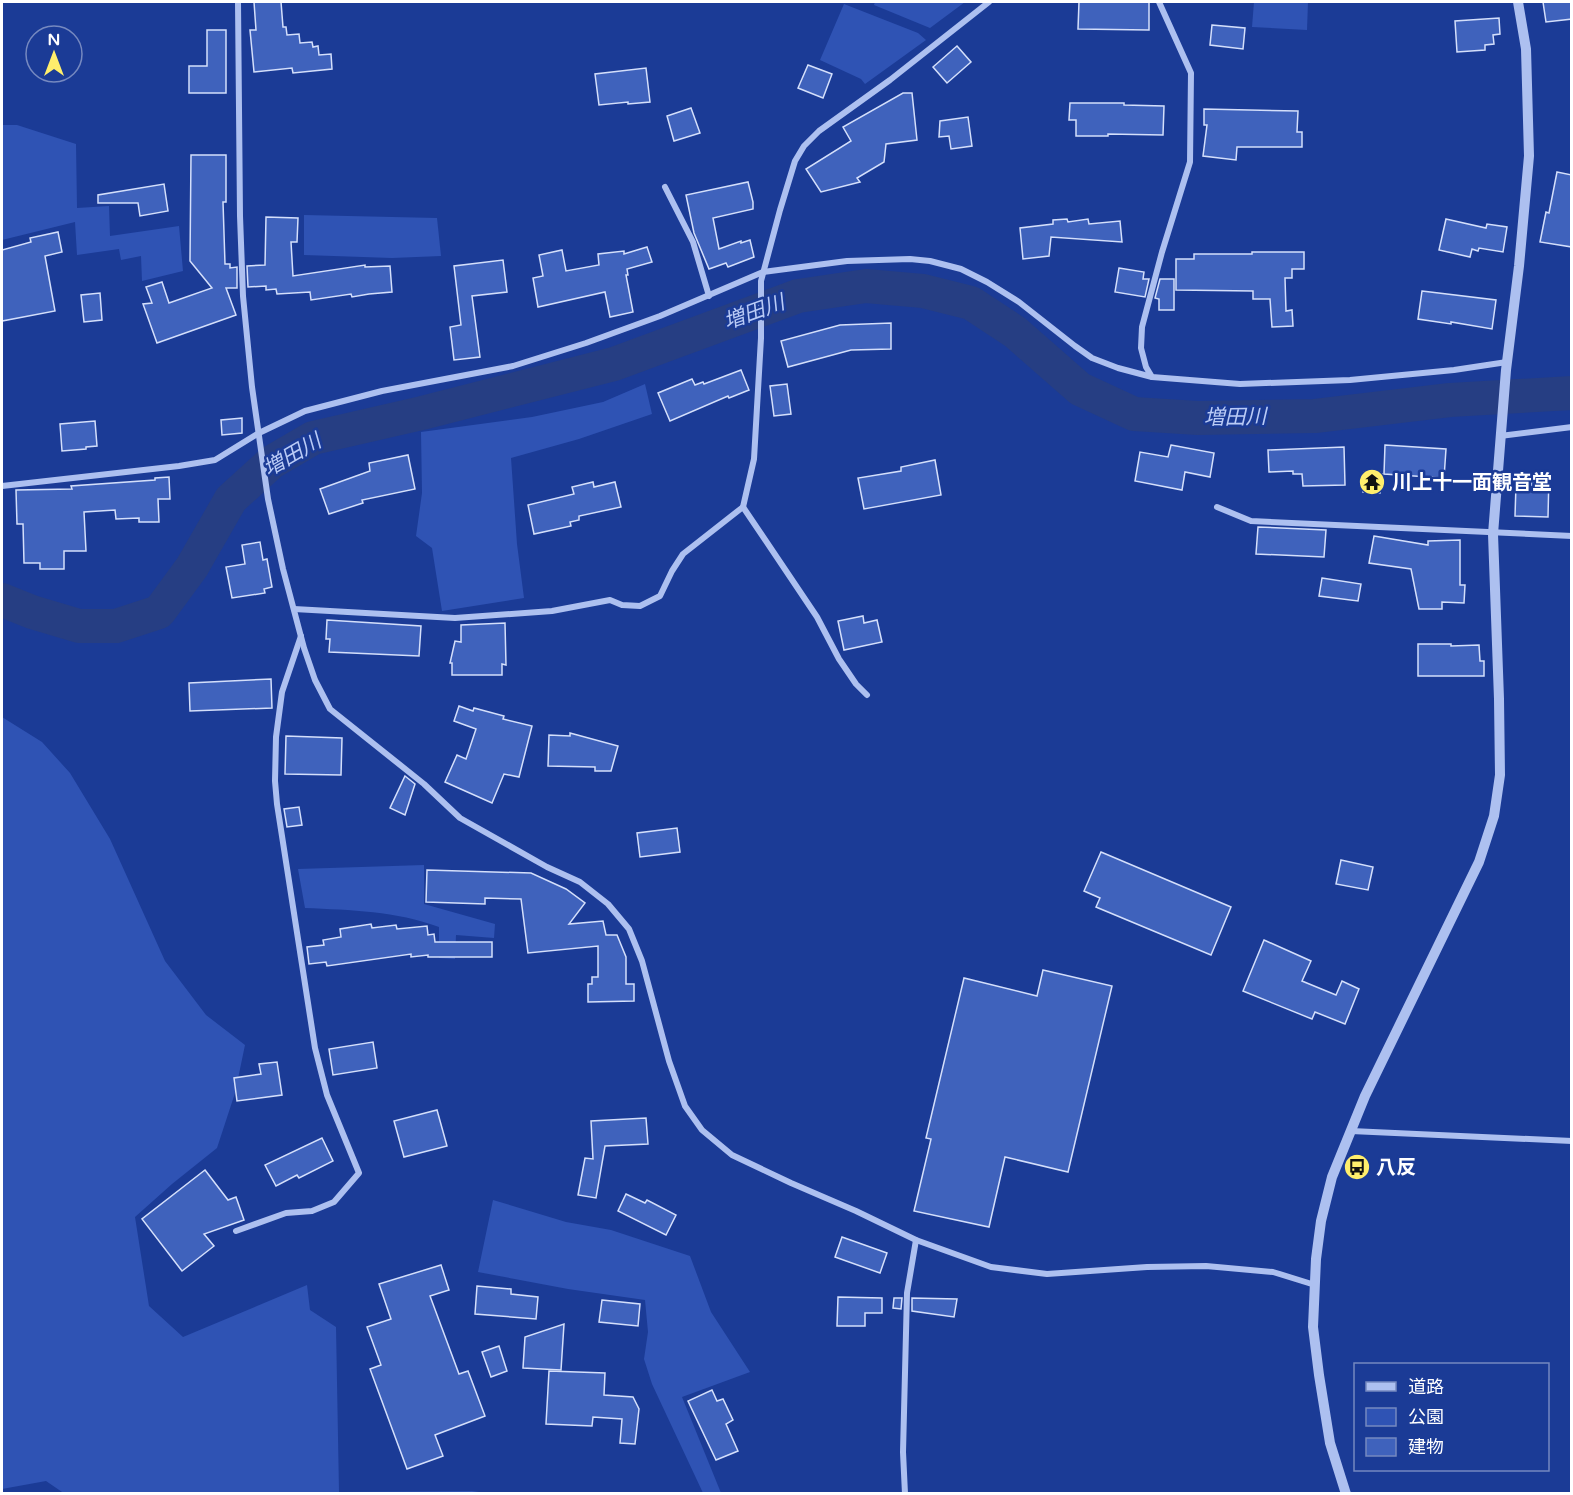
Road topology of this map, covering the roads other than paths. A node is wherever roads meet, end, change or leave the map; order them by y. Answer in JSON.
{"nodes":[{"id":1,"x":238,"y":2,"type":"edge"},
{"id":2,"x":989,"y":2,"type":"edge"},
{"id":3,"x":1160,"y":2,"type":"edge"},
{"id":4,"x":1518,"y":2,"type":"edge"},
{"id":5,"x":665,"y":187,"type":"dead end"},
{"id":6,"x":763,"y":272,"type":"junction"},
{"id":7,"x":709,"y":296,"type":"junction"},
{"id":8,"x":1507,"y":366,"type":"junction"},
{"id":9,"x":1152,"y":377,"type":"junction"},
{"id":10,"x":1572,"y":427,"type":"edge"},
{"id":11,"x":1501,"y":431,"type":"junction"},
{"id":12,"x":259,"y":433,"type":"junction"},
{"id":13,"x":2,"y":486,"type":"edge"},
{"id":14,"x":743,"y":507,"type":"junction"},
{"id":15,"x":1217,"y":507,"type":"dead end"},
{"id":16,"x":1493,"y":534,"type":"junction"},
{"id":17,"x":1572,"y":536,"type":"edge"},
{"id":18,"x":294,"y":609,"type":"junction"},
{"id":19,"x":301,"y":636,"type":"junction"},
{"id":20,"x":867,"y":695,"type":"dead end"},
{"id":21,"x":1351,"y":1131,"type":"junction"},
{"id":22,"x":1572,"y":1141,"type":"edge"},
{"id":23,"x":236,"y":1231,"type":"dead end"},
{"id":24,"x":916,"y":1240,"type":"junction"},
{"id":25,"x":1315,"y":1285,"type":"junction"},
{"id":26,"x":905,"y":1494,"type":"edge"},
{"id":27,"x":1346,"y":1494,"type":"edge"}],
"edges":[{"from":1,"to":12,"type":"street"},
{"from":2,"to":6,"type":"street"},
{"from":3,"to":9,"type":"street"},
{"from":4,"to":8,"type":"street"},
{"from":5,"to":7,"type":"street"},
{"from":6,"to":7,"type":"street"},
{"from":6,"to":9,"type":"street"},
{"from":6,"to":14,"type":"street"},
{"from":7,"to":12,"type":"street"},
{"from":8,"to":9,"type":"street"},
{"from":8,"to":11,"type":"street"},
{"from":10,"to":11,"type":"street"},
{"from":11,"to":16,"type":"street"},
{"from":12,"to":13,"type":"street"},
{"from":12,"to":18,"type":"street"},
{"from":14,"to":18,"type":"street"},
{"from":14,"to":20,"type":"street"},
{"from":15,"to":16,"type":"street"},
{"from":16,"to":17,"type":"street"},
{"from":16,"to":21,"type":"street"},
{"from":18,"to":19,"type":"street"},
{"from":19,"to":23,"type":"street"},
{"from":19,"to":24,"type":"street"},
{"from":21,"to":22,"type":"street"},
{"from":21,"to":25,"type":"street"},
{"from":24,"to":25,"type":"street"},
{"from":24,"to":26,"type":"street"},
{"from":25,"to":27,"type":"street"}]}
